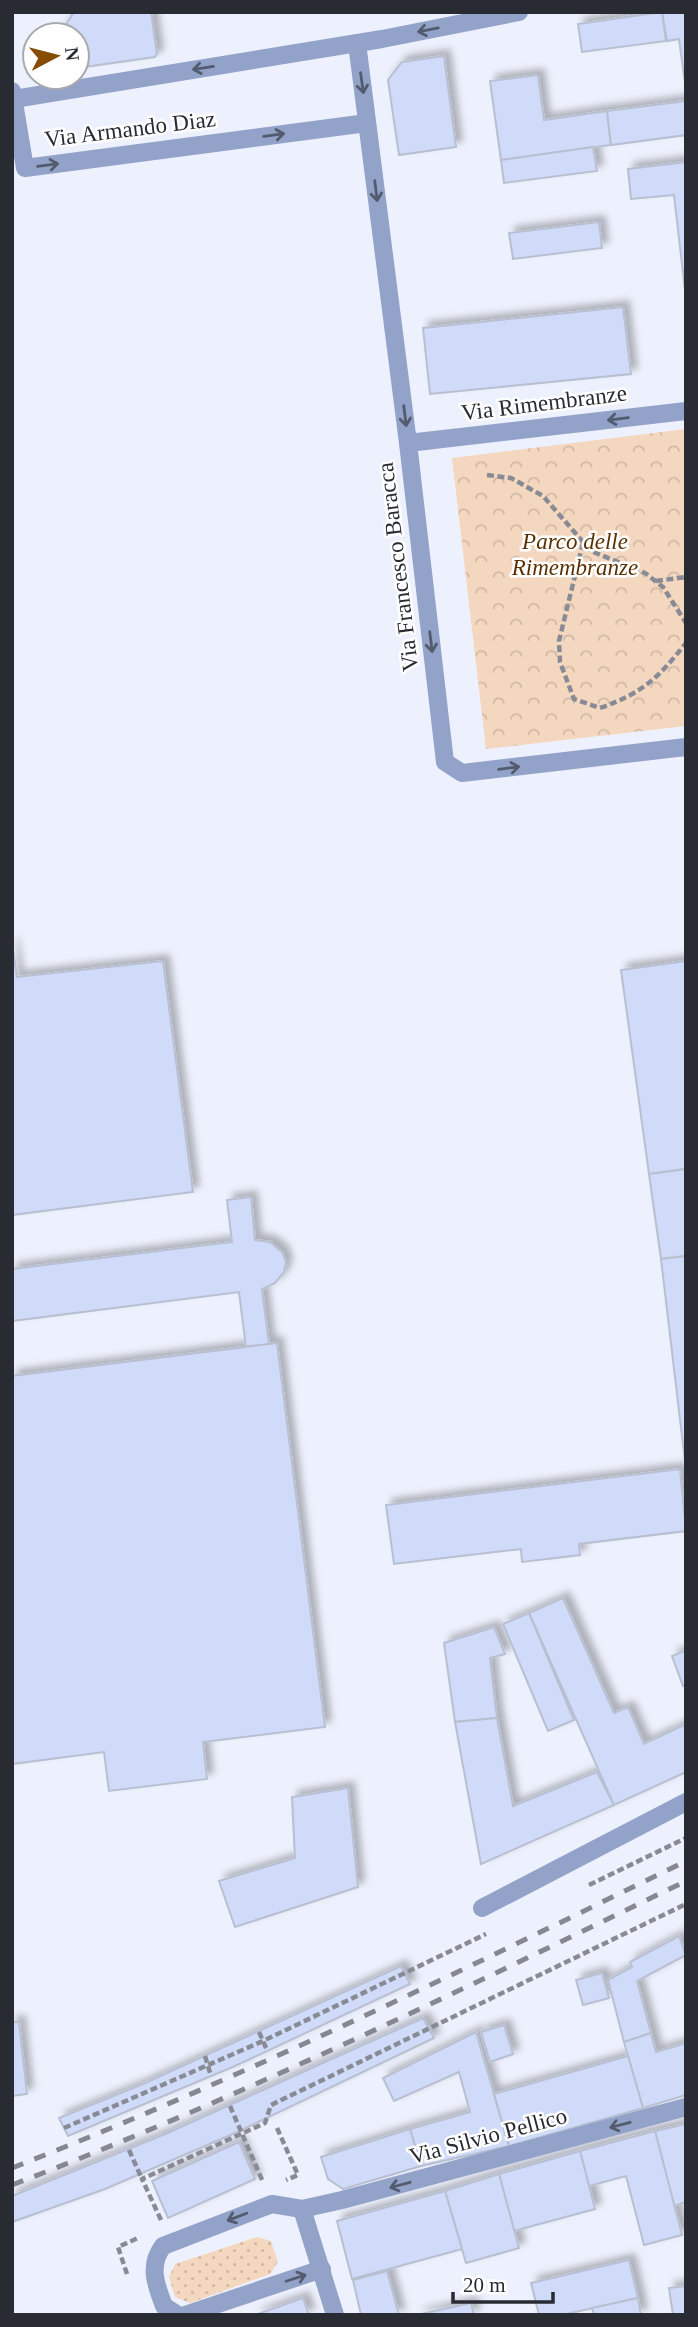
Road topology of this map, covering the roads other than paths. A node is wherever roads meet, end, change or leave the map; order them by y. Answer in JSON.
{"nodes":[{"id":1,"x":519,"y":12,"type":"edge"},
{"id":2,"x":357,"y":44,"type":"junction"},
{"id":3,"x":13,"y":95,"type":"edge"},
{"id":4,"x":368,"y":123,"type":"junction"},
{"id":5,"x":686,"y":411,"type":"edge"},
{"id":6,"x":408,"y":443,"type":"junction"},
{"id":7,"x":686,"y":747,"type":"edge"},
{"id":8,"x":686,"y":1802,"type":"edge"},
{"id":9,"x":482,"y":1908,"type":"dead end"},
{"id":10,"x":686,"y":2107,"type":"edge"},
{"id":11,"x":302,"y":2209,"type":"junction"},
{"id":12,"x":322,"y":2269,"type":"junction"},
{"id":13,"x":178,"y":2315,"type":"edge"},
{"id":14,"x":185,"y":2315,"type":"edge"},
{"id":15,"x":335,"y":2315,"type":"edge"}],
"edges":[{"from":1,"to":2,"type":"street","name":"Via Armando Diaz","one_way":true},
{"from":2,"to":3,"type":"street","name":"Via Armando Diaz","one_way":true},
{"from":2,"to":4,"type":"street","one_way":true},
{"from":3,"to":4,"type":"street","name":"Via Armando Diaz","one_way":true},
{"from":4,"to":6,"type":"street","name":"Via Francesco Baracca","one_way":true},
{"from":5,"to":6,"type":"street","name":"Via Rimembranze","one_way":true},
{"from":6,"to":7,"type":"street","name":"Via Francesco Baracca","one_way":true},
{"from":8,"to":9,"type":"street"},
{"from":10,"to":11,"type":"street","name":"Via Silvio Pellico","one_way":true},
{"from":11,"to":12,"type":"street"},
{"from":11,"to":13,"type":"street","one_way":true},
{"from":14,"to":12,"type":"street","one_way":true},
{"from":12,"to":15,"type":"street"}]}
